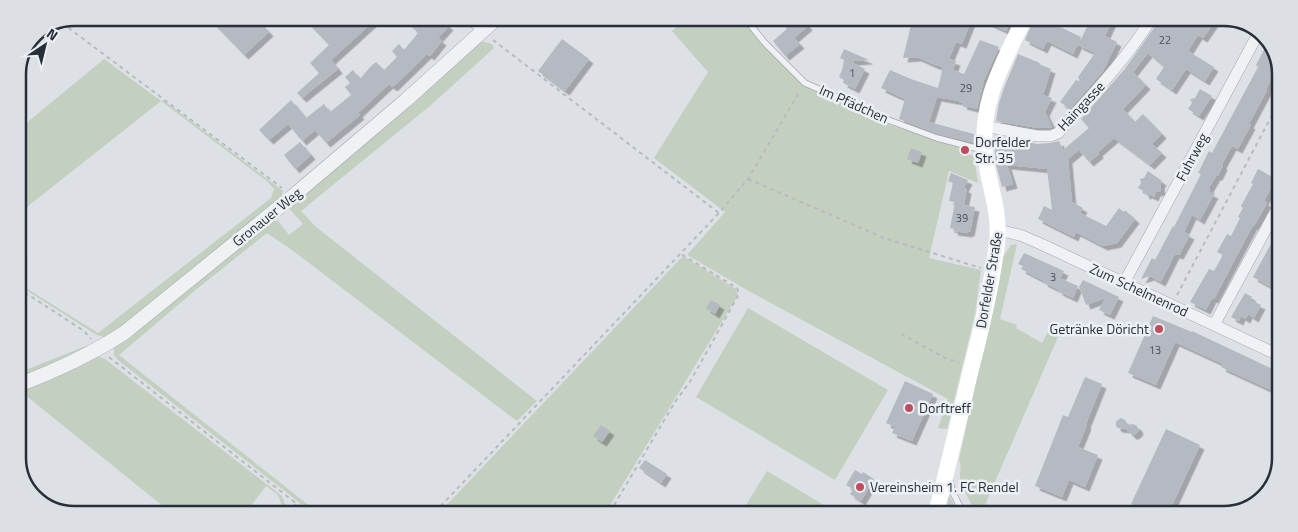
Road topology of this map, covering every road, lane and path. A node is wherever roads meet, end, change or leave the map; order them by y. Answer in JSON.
{"nodes":[{"id":1,"x":479,"y":26,"type":"edge"},
{"id":2,"x":488,"y":26,"type":"edge"},
{"id":3,"x":752,"y":26,"type":"edge"},
{"id":4,"x":1020,"y":26,"type":"edge"},
{"id":5,"x":1147,"y":26,"type":"edge"},
{"id":6,"x":68,"y":27,"type":"edge"},
{"id":7,"x":484,"y":30,"type":"junction"},
{"id":8,"x":1256,"y":38,"type":"edge"},
{"id":9,"x":806,"y":83,"type":"junction"},
{"id":10,"x":1272,"y":115,"type":"edge"},
{"id":11,"x":984,"y":126,"type":"junction"},
{"id":12,"x":985,"y":151,"type":"junction"},
{"id":13,"x":748,"y":180,"type":"junction"},
{"id":14,"x":293,"y":196,"type":"junction"},
{"id":15,"x":719,"y":213,"type":"junction"},
{"id":16,"x":1272,"y":217,"type":"edge"},
{"id":17,"x":998,"y":230,"type":"junction"},
{"id":18,"x":681,"y":254,"type":"junction"},
{"id":19,"x":992,"y":272,"type":"junction"},
{"id":20,"x":1124,"y":283,"type":"junction"},
{"id":21,"x":26,"y":293,"type":"edge"},
{"id":22,"x":1171,"y":305,"type":"junction"},
{"id":23,"x":1214,"y":325,"type":"junction"},
{"id":24,"x":900,"y":334,"type":"dead end"},
{"id":25,"x":99,"y":349,"type":"junction"},
{"id":26,"x":1272,"y":352,"type":"edge"},
{"id":27,"x":957,"y":361,"type":"dead end"},
{"id":28,"x":26,"y":382,"type":"edge"},
{"id":29,"x":948,"y":467,"type":"junction"},
{"id":30,"x":296,"y":504,"type":"joint"},
{"id":31,"x":299,"y":506,"type":"edge"},
{"id":32,"x":441,"y":506,"type":"edge"},
{"id":33,"x":614,"y":506,"type":"edge"},
{"id":34,"x":938,"y":506,"type":"edge"},
{"id":35,"x":960,"y":506,"type":"edge"}],
"edges":[{"from":1,"to":7,"type":"street"},
{"from":2,"to":7,"type":"street","name":"Gronauer Weg"},
{"from":3,"to":9,"type":"lane","name":"Im Pfädchen"},
{"from":4,"to":11,"type":"main road","name":"Dorfelder Straße"},
{"from":5,"to":11,"type":"street","name":"Haingasse"},
{"from":6,"to":14,"type":"path"},
{"from":7,"to":14,"type":"street","name":"Gronauer Weg"},
{"from":7,"to":15,"type":"path"},
{"from":8,"to":20,"type":"street","name":"Fuhrweg"},
{"from":9,"to":12,"type":"lane","name":"Im Pfädchen"},
{"from":9,"to":13,"type":"path"},
{"from":10,"to":22,"type":"path"},
{"from":11,"to":12,"type":"main road","name":"Dorfelder Straße"},
{"from":12,"to":17,"type":"main road","name":"Dorfelder Straße"},
{"from":13,"to":15,"type":"path"},
{"from":13,"to":19,"type":"path"},
{"from":14,"to":25,"type":"street","name":"Gronauer Weg"},
{"from":15,"to":18,"type":"path"},
{"from":16,"to":23,"type":"street"},
{"from":17,"to":19,"type":"main road","name":"Dorfelder Straße"},
{"from":17,"to":20,"type":"street","name":"Zum Schelmenrod"},
{"from":18,"to":32,"type":"path"},
{"from":18,"to":33,"type":"path"},
{"from":19,"to":29,"type":"main road","name":"Dorfelder Straße"},
{"from":20,"to":22,"type":"street","name":"Zum Schelmenrod"},
{"from":21,"to":25,"type":"path"},
{"from":22,"to":23,"type":"street","name":"Zum Schelmenrod"},
{"from":23,"to":26,"type":"street","name":"Zum Schelmenrod"},
{"from":24,"to":27,"type":"path"},
{"from":25,"to":28,"type":"street","name":"Gronauer Weg"},
{"from":25,"to":30,"type":"path"},
{"from":29,"to":34,"type":"main road","name":"Dorfelder Straße"},
{"from":29,"to":35,"type":"lane"},
{"from":30,"to":31,"type":"path"}]}
